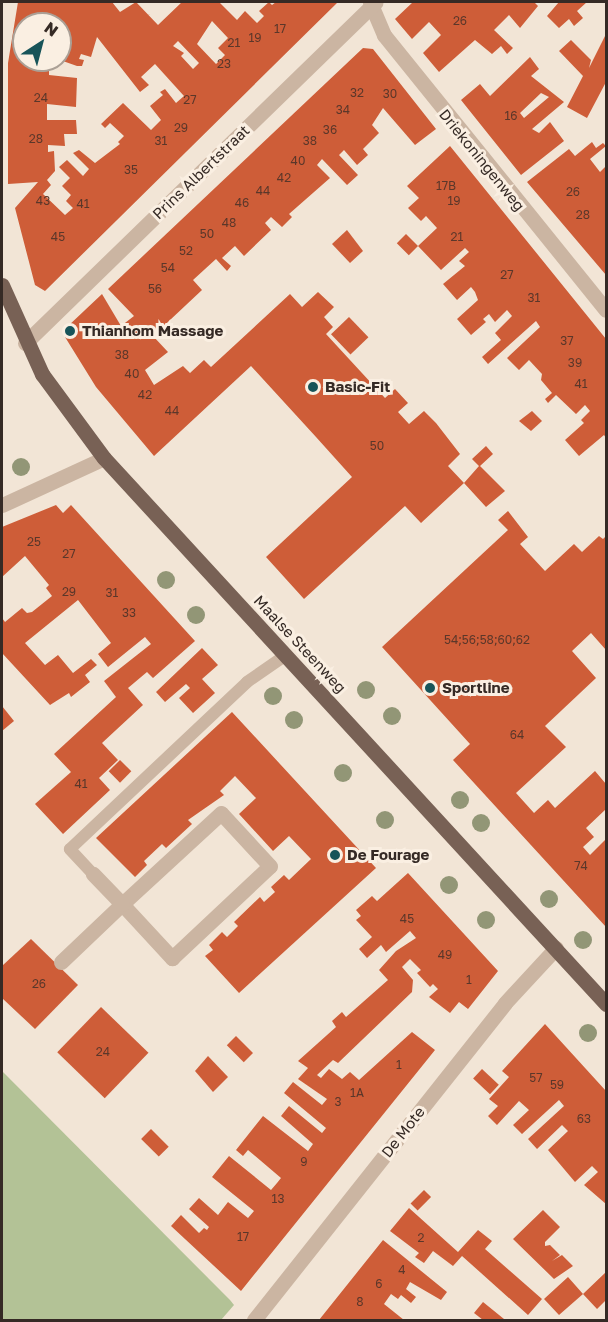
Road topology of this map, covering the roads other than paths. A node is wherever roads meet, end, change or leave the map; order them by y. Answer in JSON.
{"nodes":[{"id":1,"x":373,"y":3,"type":"edge"},
{"id":2,"x":2,"y":285,"type":"edge"},
{"id":3,"x":606,"y":310,"type":"edge"},
{"id":4,"x":25,"y":343,"type":"junction"},
{"id":5,"x":104,"y":458,"type":"junction"},
{"id":6,"x":2,"y":505,"type":"edge"},
{"id":7,"x":286,"y":655,"type":"junction"},
{"id":8,"x":93,"y":874,"type":"joint"},
{"id":9,"x":122,"y":904,"type":"junction"},
{"id":10,"x":556,"y":948,"type":"junction"},
{"id":11,"x":61,"y":962,"type":"dead end"},
{"id":12,"x":606,"y":1004,"type":"edge"},
{"id":13,"x":255,"y":1320,"type":"edge"}],
"edges":[{"from":1,"to":3,"type":"street","name":"Driekoningenweg"},
{"from":1,"to":4,"type":"street","name":"Prins Albertstraat"},
{"from":2,"to":4,"type":"main road","name":"Maalse Steenweg"},
{"from":4,"to":5,"type":"main road","name":"Maalse Steenweg"},
{"from":5,"to":6,"type":"street"},
{"from":5,"to":7,"type":"main road","name":"Maalse Steenweg"},
{"from":7,"to":8,"type":"lane"},
{"from":7,"to":10,"type":"main road","name":"Maalse Steenweg"},
{"from":8,"to":9,"type":"street"},
{"from":9,"to":9,"type":"street"},
{"from":9,"to":11,"type":"street"},
{"from":10,"to":12,"type":"main road","name":"Maalse Steenweg"},
{"from":10,"to":13,"type":"street","name":"De Mote"}]}
